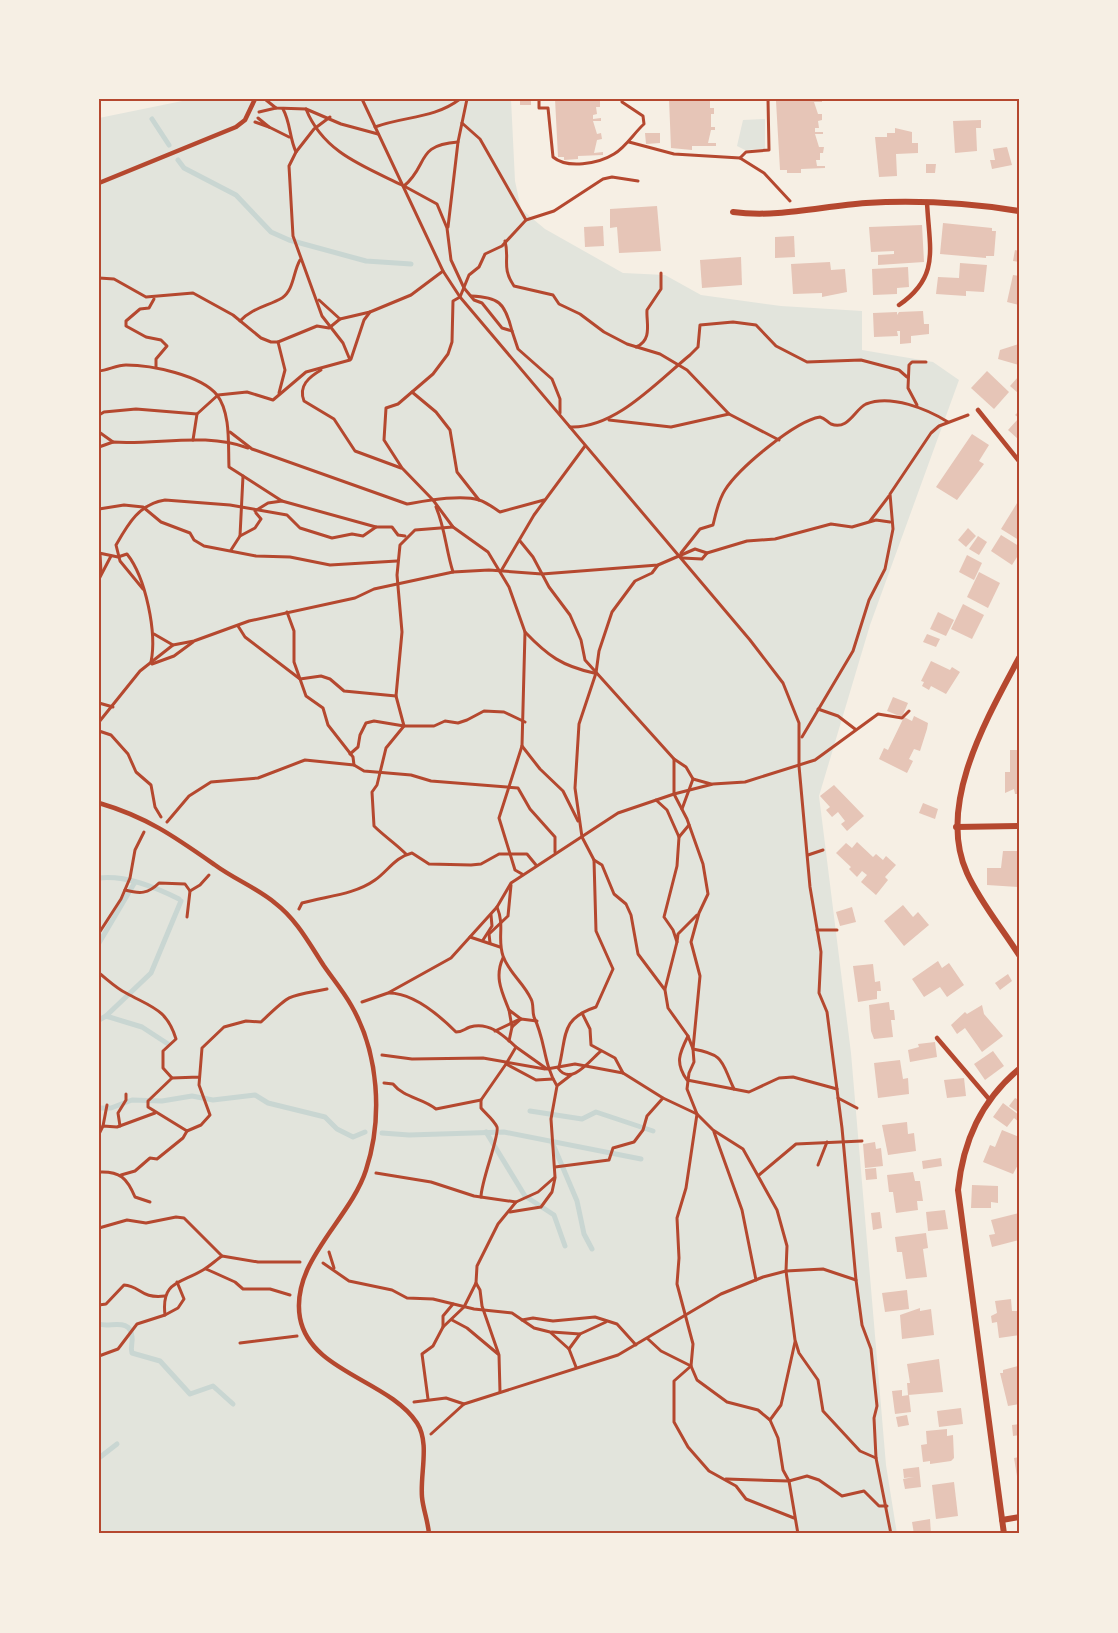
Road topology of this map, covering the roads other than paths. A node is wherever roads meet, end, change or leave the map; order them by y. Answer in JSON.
{"nodes":[{"id":1,"x":255,"y":99,"type":"edge"},
{"id":2,"x":99,"y":183,"type":"edge"},
{"id":3,"x":927,"y":202,"type":"junction"},
{"id":4,"x":1019,"y":211,"type":"edge"},
{"id":5,"x":733,"y":212,"type":"dead end"},
{"id":6,"x":898,"y":305,"type":"dead end"},
{"id":7,"x":978,"y":410,"type":"road end"},
{"id":8,"x":1019,"y":461,"type":"edge"},
{"id":9,"x":1019,"y":658,"type":"edge"},
{"id":10,"x":99,"y":803,"type":"edge"},
{"id":11,"x":956,"y":826,"type":"junction"},
{"id":12,"x":1019,"y":826,"type":"edge"},
{"id":13,"x":1019,"y":955,"type":"edge"},
{"id":14,"x":937,"y":1038,"type":"dead end"},
{"id":15,"x":1019,"y":1069,"type":"edge"},
{"id":16,"x":989,"y":1099,"type":"junction"},
{"id":17,"x":1019,"y":1517,"type":"edge"},
{"id":18,"x":1002,"y":1520,"type":"junction"},
{"id":19,"x":429,"y":1534,"type":"edge"},
{"id":20,"x":1004,"y":1534,"type":"edge"}],
"edges":[{"from":1,"to":2,"type":"lane"},
{"from":3,"to":4,"type":"street"},
{"from":3,"to":5,"type":"street"},
{"from":3,"to":6,"type":"lane"},
{"from":7,"to":8,"type":"lane"},
{"from":9,"to":11,"type":"street"},
{"from":10,"to":19,"type":"lane"},
{"from":11,"to":12,"type":"street"},
{"from":11,"to":13,"type":"street"},
{"from":14,"to":16,"type":"lane"},
{"from":15,"to":16,"type":"street"},
{"from":16,"to":18,"type":"street"},
{"from":17,"to":18,"type":"street"},
{"from":18,"to":20,"type":"street"}]}
